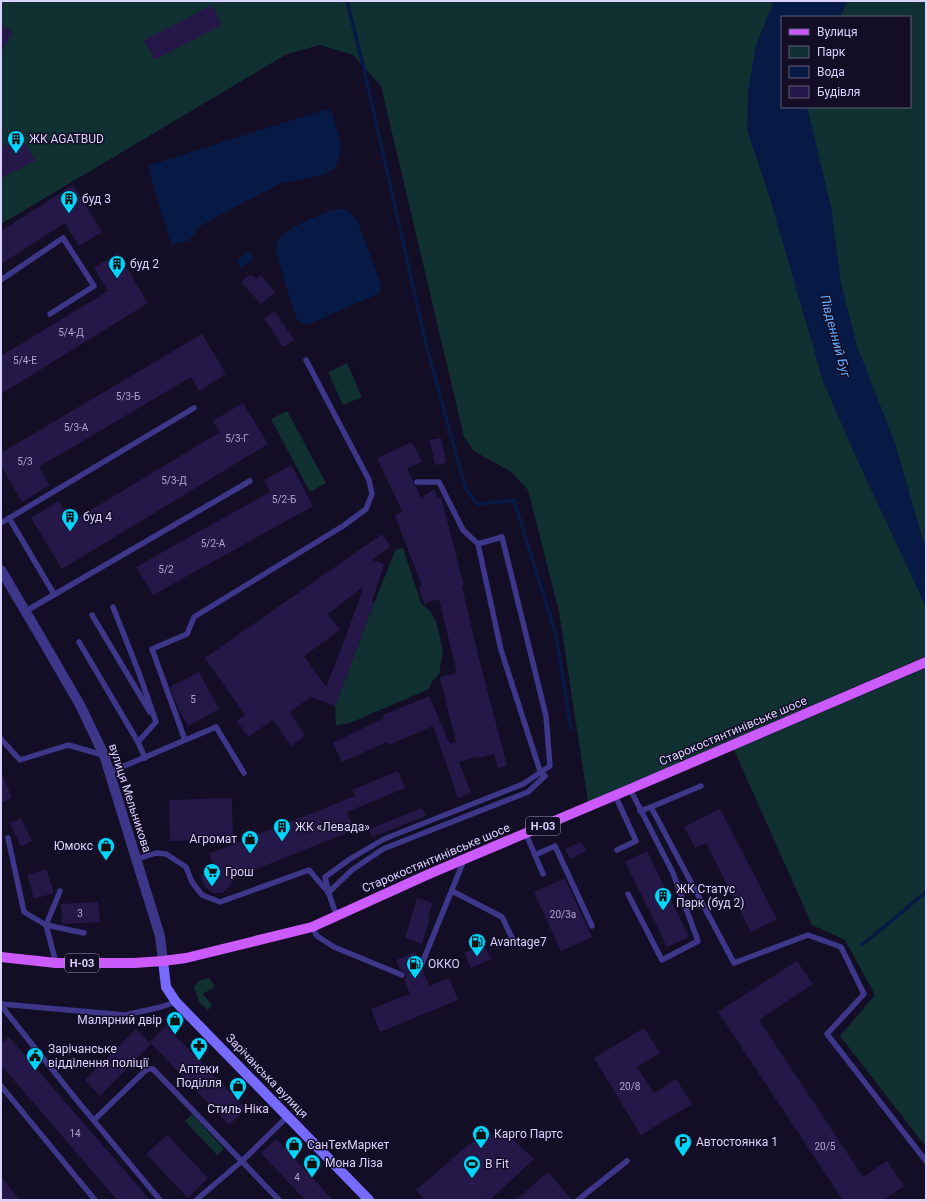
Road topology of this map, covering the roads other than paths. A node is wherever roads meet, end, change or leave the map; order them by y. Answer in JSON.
{"nodes":[{"id":1,"x":1,"y":280,"type":"edge"},
{"id":2,"x":50,"y":314,"type":"dead end"},
{"id":3,"x":306,"y":360,"type":"dead end"},
{"id":4,"x":194,"y":408,"type":"dead end"},
{"id":5,"x":250,"y":481,"type":"dead end"},
{"id":6,"x":417,"y":482,"type":"dead end"},
{"id":7,"x":10,"y":518,"type":"junction"},
{"id":8,"x":1,"y":523,"type":"edge"},
{"id":9,"x":478,"y":544,"type":"junction"},
{"id":10,"x":1,"y":570,"type":"edge"},
{"id":11,"x":54,"y":594,"type":"junction"},
{"id":12,"x":114,"y":607,"type":"dead end"},
{"id":13,"x":26,"y":611,"type":"junction"},
{"id":14,"x":92,"y":615,"type":"dead end"},
{"id":15,"x":79,"y":642,"type":"dead end"},
{"id":16,"x":926,"y":662,"type":"edge"},
{"id":17,"x":156,"y":722,"type":"junction"},
{"id":18,"x":1,"y":739,"type":"edge"},
{"id":19,"x":185,"y":740,"type":"junction"},
{"id":20,"x":138,"y":742,"type":"junction"},
{"id":21,"x":104,"y":755,"type":"junction"},
{"id":22,"x":145,"y":758,"type":"junction"},
{"id":23,"x":110,"y":772,"type":"junction"},
{"id":24,"x":540,"y":772,"type":"junction"},
{"id":25,"x":244,"y":773,"type":"dead end"},
{"id":26,"x":701,"y":786,"type":"dead end"},
{"id":27,"x":630,"y":789,"type":"junction"},
{"id":28,"x":615,"y":795,"type":"junction"},
{"id":29,"x":650,"y":807,"type":"junction"},
{"id":30,"x":640,"y":811,"type":"junction"},
{"id":31,"x":526,"y":834,"type":"junction"},
{"id":32,"x":8,"y":838,"type":"dead end"},
{"id":33,"x":616,"y":850,"type":"dead end"},
{"id":34,"x":534,"y":855,"type":"junction"},
{"id":35,"x":137,"y":860,"type":"junction"},
{"id":36,"x":464,"y":860,"type":"junction"},
{"id":37,"x":543,"y":874,"type":"dead end"},
{"id":38,"x":60,"y":891,"type":"dead end"},
{"id":39,"x":452,"y":891,"type":"junction"},
{"id":40,"x":328,"y":892,"type":"junction"},
{"id":41,"x":628,"y":894,"type":"dead end"},
{"id":42,"x":337,"y":916,"type":"junction"},
{"id":43,"x":46,"y":925,"type":"junction"},
{"id":44,"x":592,"y":926,"type":"dead end"},
{"id":45,"x":312,"y":927,"type":"junction"},
{"id":46,"x":84,"y":933,"type":"dead end"},
{"id":47,"x":514,"y":942,"type":"dead end"},
{"id":48,"x":1,"y":957,"type":"edge"},
{"id":49,"x":163,"y":961,"type":"junction"},
{"id":50,"x":56,"y":962,"type":"junction"},
{"id":51,"x":421,"y":966,"type":"dead end"},
{"id":52,"x":402,"y":975,"type":"dead end"},
{"id":53,"x":176,"y":1002,"type":"junction"},
{"id":54,"x":1,"y":1004,"type":"edge"},
{"id":55,"x":1,"y":1086,"type":"edge"},
{"id":56,"x":288,"y":1116,"type":"junction"},
{"id":57,"x":94,"y":1120,"type":"junction"},
{"id":58,"x":242,"y":1161,"type":"junction"},
{"id":59,"x":926,"y":1161,"type":"edge"},
{"id":60,"x":627,"y":1162,"type":"dead end"},
{"id":61,"x":95,"y":1200,"type":"edge"},
{"id":62,"x":160,"y":1200,"type":"edge"},
{"id":63,"x":196,"y":1200,"type":"edge"},
{"id":64,"x":279,"y":1200,"type":"edge"},
{"id":65,"x":369,"y":1200,"type":"edge"},
{"id":66,"x":578,"y":1200,"type":"edge"}],
"edges":[{"from":1,"to":2,"type":"lane"},
{"from":3,"to":19,"type":"lane"},
{"from":4,"to":7,"type":"lane"},
{"from":5,"to":11,"type":"lane"},
{"from":6,"to":9,"type":"lane"},
{"from":7,"to":8,"type":"lane"},
{"from":7,"to":11,"type":"lane"},
{"from":9,"to":24,"type":"lane"},
{"from":9,"to":24,"type":"lane"},
{"from":10,"to":13,"type":"street","name":"вулиця Мельникова"},
{"from":11,"to":13,"type":"lane"},
{"from":12,"to":17,"type":"lane"},
{"from":13,"to":21,"type":"street","name":"вулиця Мельникова"},
{"from":14,"to":17,"type":"lane"},
{"from":15,"to":20,"type":"lane"},
{"from":16,"to":27,"type":"main road","name":"Старокостянтинівське шосе","number":"Н-03"},
{"from":17,"to":20,"type":"lane"},
{"from":18,"to":21,"type":"lane"},
{"from":19,"to":22,"type":"lane"},
{"from":19,"to":25,"type":"lane"},
{"from":20,"to":22,"type":"lane"},
{"from":21,"to":23,"type":"street","name":"вулиця Мельникова"},
{"from":22,"to":23,"type":"lane"},
{"from":23,"to":35,"type":"street","name":"вулиця Мельникова"},
{"from":24,"to":40,"type":"lane"},
{"from":24,"to":40,"type":"lane"},
{"from":26,"to":29,"type":"lane"},
{"from":27,"to":28,"type":"main road","name":"Старокостянтинівське шосе","number":"Н-03"},
{"from":27,"to":30,"type":"lane"},
{"from":28,"to":31,"type":"main road","name":"Старокостянтинівське шосе","number":"Н-03"},
{"from":28,"to":33,"type":"lane"},
{"from":29,"to":30,"type":"lane"},
{"from":29,"to":59,"type":"lane"},
{"from":30,"to":41,"type":"lane"},
{"from":31,"to":34,"type":"lane"},
{"from":31,"to":36,"type":"main road","name":"Старокостянтинівське шосе","number":"Н-03"},
{"from":32,"to":43,"type":"lane"},
{"from":34,"to":37,"type":"lane"},
{"from":34,"to":44,"type":"lane"},
{"from":35,"to":40,"type":"lane"},
{"from":35,"to":49,"type":"street","name":"вулиця Мельникова"},
{"from":36,"to":39,"type":"lane"},
{"from":36,"to":42,"type":"main road","name":"Старокостянтинівське шосе","number":"Н-03"},
{"from":38,"to":43,"type":"lane"},
{"from":39,"to":47,"type":"lane"},
{"from":39,"to":51,"type":"lane"},
{"from":40,"to":42,"type":"lane"},
{"from":42,"to":45,"type":"main road","name":"Старокостянтинівське шосе","number":"Н-03"},
{"from":43,"to":46,"type":"lane"},
{"from":43,"to":50,"type":"lane"},
{"from":45,"to":49,"type":"main road","name":"Старокостянтинівське шосе","number":"Н-03"},
{"from":45,"to":52,"type":"lane"},
{"from":48,"to":50,"type":"main road","name":"Старокостянтинівське шосе","number":"Н-03"},
{"from":49,"to":50,"type":"main road","name":"Старокостянтинівське шосе","number":"Н-03"},
{"from":49,"to":53,"type":"street","name":"Зарічанська вулиця"},
{"from":53,"to":54,"type":"lane"},
{"from":53,"to":56,"type":"street","name":"Зарічанська вулиця"},
{"from":54,"to":57,"type":"lane"},
{"from":55,"to":61,"type":"lane"},
{"from":56,"to":58,"type":"lane"},
{"from":56,"to":65,"type":"street","name":"Зарічанська вулиця"},
{"from":57,"to":58,"type":"lane"},
{"from":57,"to":62,"type":"lane"},
{"from":58,"to":63,"type":"lane"},
{"from":58,"to":64,"type":"lane"},
{"from":60,"to":66,"type":"lane"}]}
